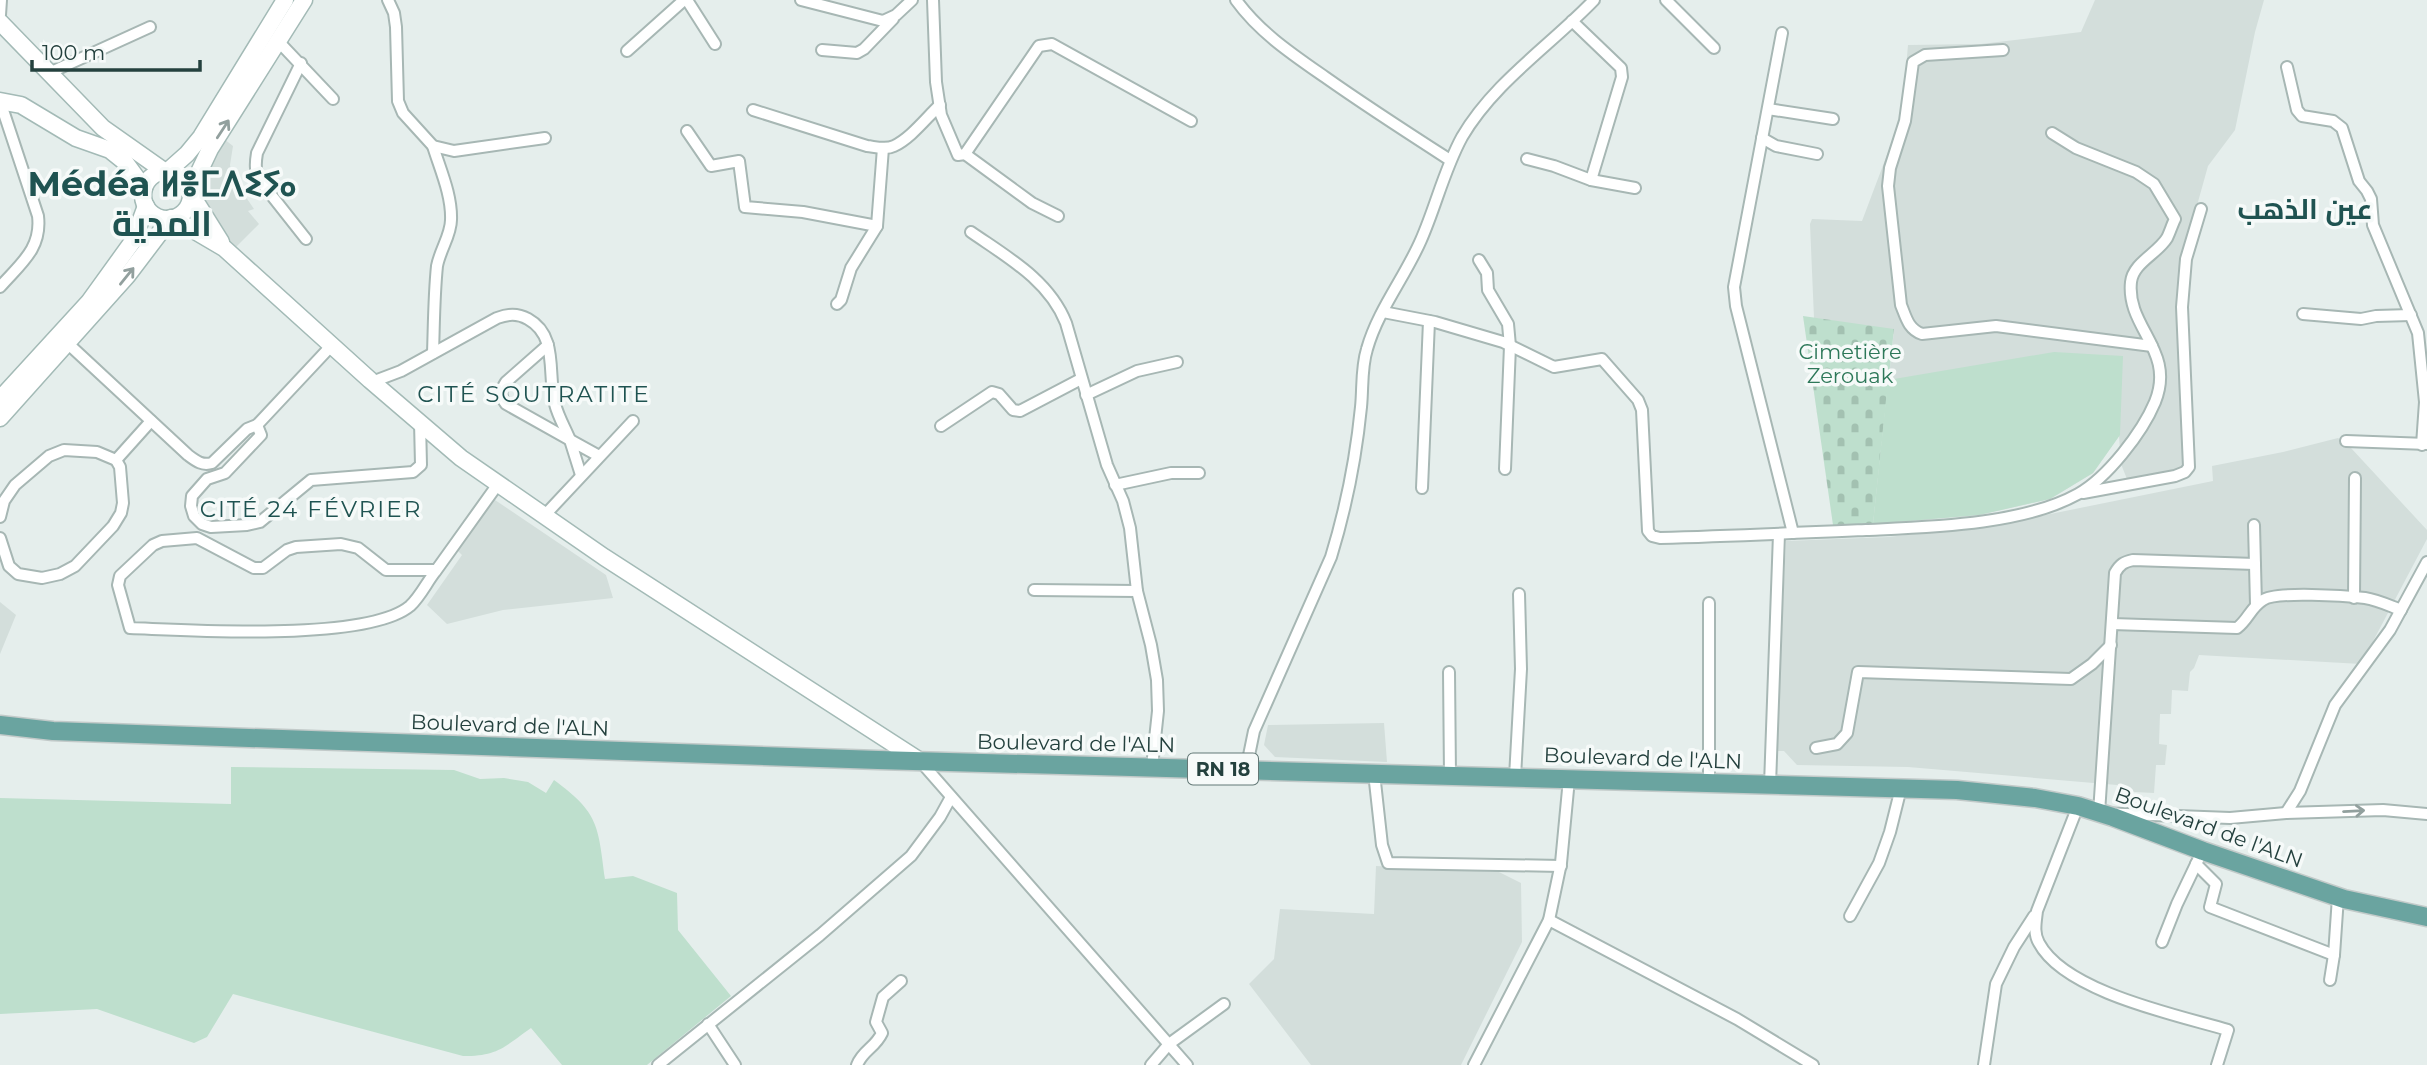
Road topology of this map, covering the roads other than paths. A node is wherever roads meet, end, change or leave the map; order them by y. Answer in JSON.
{"nodes":[{"id":1,"x":1,"y":0,"type":"edge"},
{"id":2,"x":285,"y":0,"type":"edge"},
{"id":3,"x":304,"y":0,"type":"edge"},
{"id":4,"x":388,"y":0,"type":"edge"},
{"id":5,"x":685,"y":0,"type":"edge"},
{"id":6,"x":801,"y":0,"type":"edge"},
{"id":7,"x":912,"y":0,"type":"edge"},
{"id":8,"x":933,"y":0,"type":"edge"},
{"id":9,"x":1236,"y":0,"type":"edge"},
{"id":10,"x":1594,"y":0,"type":"edge"},
{"id":11,"x":1666,"y":0,"type":"edge"},
{"id":12,"x":0,"y":15,"type":"edge"},
{"id":13,"x":896,"y":15,"type":"junction"},
{"id":14,"x":1572,"y":21,"type":"junction"},
{"id":15,"x":0,"y":22,"type":"edge"},
{"id":16,"x":150,"y":27,"type":"dead end"},
{"id":17,"x":1782,"y":33,"type":"dead end"},
{"id":18,"x":278,"y":41,"type":"junction"},
{"id":19,"x":715,"y":44,"type":"dead end"},
{"id":20,"x":1714,"y":48,"type":"dead end"},
{"id":21,"x":822,"y":50,"type":"dead end"},
{"id":22,"x":2003,"y":50,"type":"dead end"},
{"id":23,"x":627,"y":51,"type":"dead end"},
{"id":24,"x":301,"y":63,"type":"junction"},
{"id":25,"x":2287,"y":67,"type":"dead end"},
{"id":26,"x":49,"y":73,"type":"junction"},
{"id":27,"x":332,"y":99,"type":"dead end"},
{"id":28,"x":0,"y":101,"type":"edge"},
{"id":29,"x":940,"y":105,"type":"junction"},
{"id":30,"x":1768,"y":109,"type":"junction"},
{"id":31,"x":753,"y":110,"type":"dead end"},
{"id":32,"x":1833,"y":119,"type":"dead end"},
{"id":33,"x":1191,"y":121,"type":"dead end"},
{"id":34,"x":687,"y":131,"type":"dead end"},
{"id":35,"x":2052,"y":133,"type":"dead end"},
{"id":36,"x":545,"y":138,"type":"dead end"},
{"id":37,"x":1762,"y":138,"type":"junction"},
{"id":38,"x":107,"y":141,"type":"junction"},
{"id":39,"x":433,"y":146,"type":"junction"},
{"id":40,"x":883,"y":148,"type":"junction"},
{"id":41,"x":965,"y":154,"type":"junction"},
{"id":42,"x":1817,"y":154,"type":"dead end"},
{"id":43,"x":1527,"y":159,"type":"dead end"},
{"id":44,"x":1450,"y":160,"type":"junction"},
{"id":45,"x":166,"y":171,"type":"junction"},
{"id":46,"x":1591,"y":180,"type":"junction"},
{"id":47,"x":144,"y":188,"type":"junction"},
{"id":48,"x":1635,"y":188,"type":"dead end"},
{"id":49,"x":191,"y":192,"type":"junction"},
{"id":50,"x":146,"y":206,"type":"junction"},
{"id":51,"x":2201,"y":209,"type":"dead end"},
{"id":52,"x":1058,"y":216,"type":"dead end"},
{"id":53,"x":172,"y":218,"type":"junction"},
{"id":54,"x":877,"y":226,"type":"junction"},
{"id":55,"x":971,"y":232,"type":"dead end"},
{"id":56,"x":306,"y":239,"type":"dead end"},
{"id":57,"x":224,"y":247,"type":"junction"},
{"id":58,"x":1479,"y":260,"type":"dead end"},
{"id":59,"x":0,"y":287,"type":"edge"},
{"id":60,"x":837,"y":304,"type":"dead end"},
{"id":61,"x":1383,"y":313,"type":"junction"},
{"id":62,"x":2303,"y":314,"type":"dead end"},
{"id":63,"x":2411,"y":315,"type":"junction"},
{"id":64,"x":1429,"y":321,"type":"junction"},
{"id":65,"x":63,"y":339,"type":"junction"},
{"id":66,"x":332,"y":345,"type":"junction"},
{"id":67,"x":548,"y":345,"type":"junction"},
{"id":68,"x":1510,"y":346,"type":"junction"},
{"id":69,"x":2152,"y":346,"type":"junction"},
{"id":70,"x":433,"y":353,"type":"junction"},
{"id":71,"x":1177,"y":362,"type":"dead end"},
{"id":72,"x":1081,"y":379,"type":"junction"},
{"id":73,"x":372,"y":382,"type":"junction"},
{"id":74,"x":1086,"y":395,"type":"junction"},
{"id":75,"x":0,"y":399,"type":"edge"},
{"id":76,"x":0,"y":418,"type":"edge"},
{"id":77,"x":151,"y":421,"type":"junction"},
{"id":78,"x":633,"y":421,"type":"dead end"},
{"id":79,"x":420,"y":422,"type":"junction"},
{"id":80,"x":257,"y":425,"type":"junction"},
{"id":81,"x":941,"y":426,"type":"dead end"},
{"id":82,"x":570,"y":440,"type":"junction"},
{"id":83,"x":2346,"y":441,"type":"dead end"},
{"id":84,"x":2425,"y":445,"type":"edge"},
{"id":85,"x":599,"y":456,"type":"junction"},
{"id":86,"x":116,"y":460,"type":"junction"},
{"id":87,"x":1505,"y":469,"type":"dead end"},
{"id":88,"x":1199,"y":473,"type":"dead end"},
{"id":89,"x":581,"y":475,"type":"junction"},
{"id":90,"x":2355,"y":478,"type":"dead end"},
{"id":91,"x":498,"y":484,"type":"junction"},
{"id":92,"x":1115,"y":485,"type":"junction"},
{"id":93,"x":1422,"y":488,"type":"dead end"},
{"id":94,"x":2079,"y":494,"type":"junction"},
{"id":95,"x":544,"y":516,"type":"junction"},
{"id":96,"x":0,"y":517,"type":"edge"},
{"id":97,"x":2254,"y":525,"type":"dead end"},
{"id":98,"x":1793,"y":533,"type":"junction"},
{"id":99,"x":1779,"y":534,"type":"junction"},
{"id":100,"x":0,"y":538,"type":"edge"},
{"id":101,"x":2427,"y":563,"type":"edge"},
{"id":102,"x":2255,"y":564,"type":"junction"},
{"id":103,"x":436,"y":570,"type":"junction"},
{"id":104,"x":1034,"y":590,"type":"dead end"},
{"id":105,"x":1137,"y":591,"type":"junction"},
{"id":106,"x":1519,"y":594,"type":"dead end"},
{"id":107,"x":2354,"y":598,"type":"junction"},
{"id":108,"x":1709,"y":603,"type":"dead end"},
{"id":109,"x":2256,"y":605,"type":"junction"},
{"id":110,"x":2401,"y":610,"type":"junction"},
{"id":111,"x":2112,"y":624,"type":"junction"},
{"id":112,"x":2111,"y":645,"type":"junction"},
{"id":113,"x":1449,"y":672,"type":"dead end"},
{"id":114,"x":0,"y":725,"type":"edge"},
{"id":115,"x":1816,"y":748,"type":"dead end"},
{"id":116,"x":920,"y":761,"type":"junction"},
{"id":117,"x":1152,"y":767,"type":"junction"},
{"id":118,"x":1247,"y":770,"type":"junction"},
{"id":119,"x":1374,"y":773,"type":"junction"},
{"id":120,"x":1450,"y":775,"type":"junction"},
{"id":121,"x":1516,"y":777,"type":"junction"},
{"id":122,"x":1569,"y":779,"type":"junction"},
{"id":123,"x":1709,"y":783,"type":"junction"},
{"id":124,"x":1770,"y":785,"type":"junction"},
{"id":125,"x":1901,"y":788,"type":"junction"},
{"id":126,"x":951,"y":797,"type":"junction"},
{"id":127,"x":2078,"y":806,"type":"junction"},
{"id":128,"x":2099,"y":813,"type":"junction"},
{"id":129,"x":2286,"y":813,"type":"junction"},
{"id":130,"x":2427,"y":814,"type":"edge"},
{"id":131,"x":2199,"y":858,"type":"junction"},
{"id":132,"x":1561,"y":866,"type":"junction"},
{"id":133,"x":2337,"y":897,"type":"junction"},
{"id":134,"x":2037,"y":911,"type":"junction"},
{"id":135,"x":1850,"y":916,"type":"dead end"},
{"id":136,"x":2427,"y":917,"type":"edge"},
{"id":137,"x":1549,"y":920,"type":"junction"},
{"id":138,"x":2162,"y":942,"type":"dead end"},
{"id":139,"x":2334,"y":955,"type":"junction"},
{"id":140,"x":2330,"y":980,"type":"dead end"},
{"id":141,"x":901,"y":981,"type":"dead end"},
{"id":142,"x":1224,"y":1004,"type":"dead end"},
{"id":143,"x":708,"y":1024,"type":"junction"},
{"id":144,"x":1169,"y":1044,"type":"junction"},
{"id":145,"x":658,"y":1065,"type":"edge"},
{"id":146,"x":734,"y":1065,"type":"edge"},
{"id":147,"x":857,"y":1065,"type":"edge"},
{"id":148,"x":1151,"y":1065,"type":"edge"},
{"id":149,"x":1187,"y":1065,"type":"edge"},
{"id":150,"x":1474,"y":1065,"type":"edge"},
{"id":151,"x":1813,"y":1065,"type":"edge"},
{"id":152,"x":1984,"y":1065,"type":"edge"},
{"id":153,"x":2217,"y":1065,"type":"edge"}],
"edges":[{"from":1,"to":12,"type":"street"},
{"from":2,"to":45,"type":"street"},
{"from":3,"to":18,"type":"street"},
{"from":4,"to":39,"type":"street"},
{"from":5,"to":19,"type":"street"},
{"from":5,"to":23,"type":"street"},
{"from":6,"to":13,"type":"street"},
{"from":7,"to":13,"type":"street"},
{"from":8,"to":29,"type":"street"},
{"from":9,"to":44,"type":"street"},
{"from":10,"to":14,"type":"street"},
{"from":11,"to":20,"type":"street"},
{"from":13,"to":21,"type":"street"},
{"from":14,"to":44,"type":"street"},
{"from":14,"to":46,"type":"street"},
{"from":15,"to":26,"type":"street"},
{"from":16,"to":26,"type":"street"},
{"from":17,"to":30,"type":"street"},
{"from":18,"to":24,"type":"street"},
{"from":49,"to":18,"type":"street","one_way":true},
{"from":22,"to":69,"type":"street"},
{"from":24,"to":27,"type":"street"},
{"from":24,"to":56,"type":"street"},
{"from":25,"to":63,"type":"street"},
{"from":26,"to":38,"type":"street"},
{"from":28,"to":38,"type":"street"},
{"from":28,"to":59,"type":"street"},
{"from":29,"to":40,"type":"street"},
{"from":29,"to":41,"type":"street"},
{"from":30,"to":32,"type":"street"},
{"from":30,"to":37,"type":"street"},
{"from":31,"to":40,"type":"street"},
{"from":33,"to":41,"type":"street"},
{"from":34,"to":54,"type":"street"},
{"from":35,"to":69,"type":"street"},
{"from":36,"to":39,"type":"street"},
{"from":37,"to":42,"type":"street"},
{"from":37,"to":98,"type":"street"},
{"from":38,"to":45,"type":"street"},
{"from":38,"to":47,"type":"street"},
{"from":39,"to":70,"type":"street"},
{"from":40,"to":54,"type":"street"},
{"from":41,"to":52,"type":"street"},
{"from":43,"to":46,"type":"street"},
{"from":44,"to":61,"type":"street"},
{"from":45,"to":47,"type":"street"},
{"from":45,"to":49,"type":"street"},
{"from":46,"to":48,"type":"street"},
{"from":47,"to":50,"type":"street"},
{"from":49,"to":53,"type":"street"},
{"from":49,"to":57,"type":"street"},
{"from":50,"to":53,"type":"street"},
{"from":50,"to":65,"type":"street"},
{"from":51,"to":94,"type":"street"},
{"from":53,"to":57,"type":"street"},
{"from":65,"to":53,"type":"street","one_way":true},
{"from":54,"to":60,"type":"street"},
{"from":55,"to":72,"type":"street"},
{"from":57,"to":66,"type":"street"},
{"from":58,"to":68,"type":"street"},
{"from":61,"to":64,"type":"street"},
{"from":61,"to":118,"type":"street"},
{"from":62,"to":63,"type":"street"},
{"from":63,"to":84,"type":"street"},
{"from":64,"to":68,"type":"street"},
{"from":64,"to":93,"type":"street"},
{"from":65,"to":75,"type":"street"},
{"from":65,"to":76,"type":"street"},
{"from":65,"to":77,"type":"street"},
{"from":66,"to":73,"type":"street"},
{"from":66,"to":80,"type":"street"},
{"from":67,"to":70,"type":"street"},
{"from":67,"to":82,"type":"street"},
{"from":67,"to":82,"type":"street"},
{"from":68,"to":87,"type":"street"},
{"from":68,"to":99,"type":"street"},
{"from":69,"to":94,"type":"street"},
{"from":70,"to":73,"type":"street"},
{"from":71,"to":74,"type":"street"},
{"from":72,"to":74,"type":"street"},
{"from":72,"to":81,"type":"street"},
{"from":73,"to":79,"type":"street"},
{"from":74,"to":92,"type":"street"},
{"from":77,"to":80,"type":"street"},
{"from":77,"to":86,"type":"street"},
{"from":78,"to":85,"type":"street"},
{"from":79,"to":80,"type":"street"},
{"from":79,"to":91,"type":"street"},
{"from":82,"to":85,"type":"street"},
{"from":82,"to":89,"type":"street"},
{"from":83,"to":84,"type":"street"},
{"from":85,"to":89,"type":"street"},
{"from":86,"to":96,"type":"street"},
{"from":86,"to":100,"type":"street"},
{"from":88,"to":92,"type":"street"},
{"from":89,"to":95,"type":"street"},
{"from":90,"to":107,"type":"street"},
{"from":91,"to":95,"type":"street"},
{"from":91,"to":103,"type":"street"},
{"from":92,"to":105,"type":"street"},
{"from":94,"to":98,"type":"street"},
{"from":95,"to":116,"type":"street"},
{"from":97,"to":102,"type":"street"},
{"from":98,"to":99,"type":"street"},
{"from":99,"to":124,"type":"street"},
{"from":101,"to":110,"type":"street"},
{"from":102,"to":109,"type":"street"},
{"from":102,"to":111,"type":"street"},
{"from":103,"to":103,"type":"street"},
{"from":104,"to":105,"type":"street"},
{"from":105,"to":117,"type":"street"},
{"from":106,"to":121,"type":"street"},
{"from":107,"to":109,"type":"street"},
{"from":107,"to":110,"type":"street"},
{"from":108,"to":123,"type":"street"},
{"from":109,"to":111,"type":"street"},
{"from":110,"to":129,"type":"street"},
{"from":111,"to":112,"type":"street"},
{"from":112,"to":115,"type":"street"},
{"from":112,"to":128,"type":"street"},
{"from":113,"to":120,"type":"street"},
{"from":114,"to":116,"type":"main road","name":"Boulevard de l'ALN","number":"RN 18"},
{"from":116,"to":117,"type":"main road","name":"Boulevard de l'ALN","number":"RN 18"},
{"from":116,"to":126,"type":"street"},
{"from":117,"to":118,"type":"main road","name":"Boulevard de l'ALN","number":"RN 18"},
{"from":118,"to":119,"type":"main road","name":"Boulevard de l'ALN","number":"RN 18"},
{"from":119,"to":120,"type":"main road","name":"Boulevard de l'ALN","number":"RN 18"},
{"from":119,"to":132,"type":"street"},
{"from":120,"to":121,"type":"main road","name":"Boulevard de l'ALN","number":"RN 18"},
{"from":121,"to":122,"type":"main road","name":"Boulevard de l'ALN","number":"RN 18"},
{"from":122,"to":123,"type":"main road","name":"Boulevard de l'ALN","number":"RN 18"},
{"from":122,"to":132,"type":"street"},
{"from":123,"to":124,"type":"main road","name":"Boulevard de l'ALN","number":"RN 18"},
{"from":124,"to":125,"type":"main road","name":"Boulevard de l'ALN","number":"RN 18"},
{"from":125,"to":127,"type":"main road","name":"Boulevard de l'ALN","number":"RN 18"},
{"from":125,"to":135,"type":"street"},
{"from":126,"to":143,"type":"street"},
{"from":126,"to":144,"type":"street"},
{"from":127,"to":128,"type":"main road","name":"Boulevard de l'ALN","number":"RN 18"},
{"from":127,"to":134,"type":"street"},
{"from":128,"to":129,"type":"street"},
{"from":128,"to":131,"type":"main road","name":"Boulevard de l'ALN","number":"RN 18"},
{"from":129,"to":130,"type":"street","one_way":true},
{"from":131,"to":133,"type":"main road","name":"Boulevard de l'ALN","number":"RN 18"},
{"from":131,"to":138,"type":"street"},
{"from":131,"to":139,"type":"street"},
{"from":132,"to":137,"type":"street"},
{"from":133,"to":136,"type":"main road","name":"Boulevard de l'ALN","number":"RN 18"},
{"from":133,"to":139,"type":"street"},
{"from":134,"to":152,"type":"street"},
{"from":134,"to":153,"type":"street"},
{"from":137,"to":150,"type":"street"},
{"from":137,"to":151,"type":"street"},
{"from":139,"to":140,"type":"street"},
{"from":141,"to":147,"type":"street"},
{"from":142,"to":144,"type":"street"},
{"from":143,"to":145,"type":"street"},
{"from":143,"to":146,"type":"street"},
{"from":144,"to":148,"type":"street"},
{"from":144,"to":149,"type":"street"}]}
